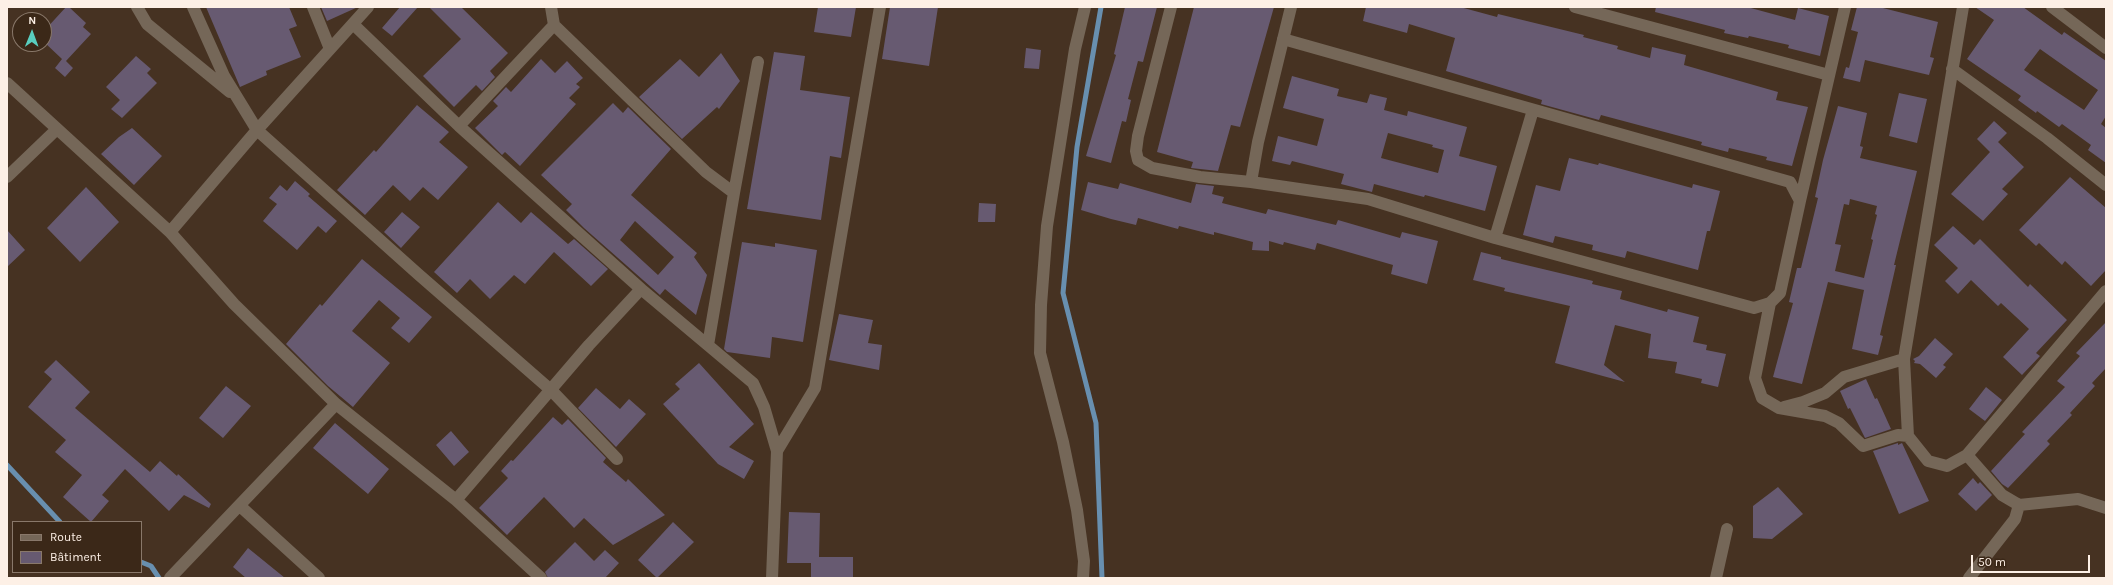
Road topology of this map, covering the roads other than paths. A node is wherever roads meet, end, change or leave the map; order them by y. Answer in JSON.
{"nodes":[{"id":1,"x":137,"y":7,"type":"edge"},
{"id":2,"x":193,"y":7,"type":"edge"},
{"id":3,"x":312,"y":7,"type":"edge"},
{"id":4,"x":368,"y":7,"type":"edge"},
{"id":5,"x":551,"y":7,"type":"edge"},
{"id":6,"x":880,"y":7,"type":"edge"},
{"id":7,"x":1085,"y":7,"type":"edge"},
{"id":8,"x":1171,"y":7,"type":"edge"},
{"id":9,"x":1291,"y":7,"type":"edge"},
{"id":10,"x":1575,"y":7,"type":"edge"},
{"id":11,"x":1845,"y":7,"type":"edge"},
{"id":12,"x":1963,"y":7,"type":"edge"},
{"id":13,"x":2052,"y":7,"type":"edge"},
{"id":14,"x":353,"y":24,"type":"junction"},
{"id":15,"x":554,"y":25,"type":"junction"},
{"id":16,"x":1283,"y":40,"type":"junction"},
{"id":17,"x":2106,"y":48,"type":"edge"},
{"id":18,"x":330,"y":49,"type":"junction"},
{"id":19,"x":758,"y":62,"type":"dead end"},
{"id":20,"x":1952,"y":68,"type":"junction"},
{"id":21,"x":1829,"y":74,"type":"junction"},
{"id":22,"x":7,"y":83,"type":"edge"},
{"id":23,"x":237,"y":98,"type":"junction"},
{"id":24,"x":1533,"y":110,"type":"junction"},
{"id":25,"x":459,"y":126,"type":"junction"},
{"id":26,"x":57,"y":129,"type":"junction"},
{"id":27,"x":257,"y":130,"type":"junction"},
{"id":28,"x":7,"y":177,"type":"edge"},
{"id":29,"x":1251,"y":182,"type":"junction"},
{"id":30,"x":2106,"y":185,"type":"edge"},
{"id":31,"x":734,"y":193,"type":"junction"},
{"id":32,"x":1800,"y":201,"type":"junction"},
{"id":33,"x":170,"y":232,"type":"junction"},
{"id":34,"x":1495,"y":238,"type":"junction"},
{"id":35,"x":641,"y":289,"type":"junction"},
{"id":36,"x":2106,"y":291,"type":"edge"},
{"id":37,"x":1770,"y":303,"type":"junction"},
{"id":38,"x":708,"y":345,"type":"junction"},
{"id":39,"x":1904,"y":359,"type":"junction"},
{"id":40,"x":552,"y":391,"type":"junction"},
{"id":41,"x":336,"y":404,"type":"junction"},
{"id":42,"x":1779,"y":408,"type":"junction"},
{"id":43,"x":1908,"y":436,"type":"junction"},
{"id":44,"x":777,"y":452,"type":"junction"},
{"id":45,"x":1967,"y":455,"type":"junction"},
{"id":46,"x":617,"y":459,"type":"dead end"},
{"id":47,"x":456,"y":500,"type":"junction"},
{"id":48,"x":2019,"y":504,"type":"junction"},
{"id":49,"x":240,"y":506,"type":"junction"},
{"id":50,"x":2106,"y":508,"type":"edge"},
{"id":51,"x":1727,"y":529,"type":"dead end"},
{"id":52,"x":170,"y":578,"type":"edge"},
{"id":53,"x":319,"y":578,"type":"edge"},
{"id":54,"x":541,"y":578,"type":"edge"},
{"id":55,"x":772,"y":578,"type":"edge"},
{"id":56,"x":1083,"y":578,"type":"edge"},
{"id":57,"x":1716,"y":578,"type":"edge"},
{"id":58,"x":1969,"y":578,"type":"edge"}],
"edges":[{"from":1,"to":23,"type":"street"},
{"from":2,"to":23,"type":"street"},
{"from":3,"to":18,"type":"street"},
{"from":4,"to":14,"type":"street"},
{"from":5,"to":15,"type":"street"},
{"from":6,"to":44,"type":"street"},
{"from":7,"to":56,"type":"street"},
{"from":8,"to":29,"type":"street"},
{"from":9,"to":16,"type":"street"},
{"from":10,"to":21,"type":"street"},
{"from":11,"to":21,"type":"street"},
{"from":12,"to":20,"type":"street"},
{"from":13,"to":17,"type":"street"},
{"from":14,"to":18,"type":"street"},
{"from":14,"to":25,"type":"street"},
{"from":15,"to":25,"type":"street"},
{"from":15,"to":31,"type":"street"},
{"from":16,"to":24,"type":"street"},
{"from":16,"to":29,"type":"street"},
{"from":18,"to":27,"type":"street"},
{"from":19,"to":31,"type":"street"},
{"from":20,"to":30,"type":"street"},
{"from":20,"to":39,"type":"street"},
{"from":21,"to":32,"type":"street"},
{"from":22,"to":26,"type":"street"},
{"from":23,"to":27,"type":"street"},
{"from":24,"to":32,"type":"street"},
{"from":24,"to":34,"type":"street"},
{"from":25,"to":35,"type":"street"},
{"from":26,"to":28,"type":"street"},
{"from":26,"to":33,"type":"street"},
{"from":27,"to":33,"type":"street"},
{"from":27,"to":40,"type":"street"},
{"from":29,"to":34,"type":"street"},
{"from":31,"to":38,"type":"street"},
{"from":32,"to":37,"type":"street"},
{"from":33,"to":41,"type":"street"},
{"from":34,"to":37,"type":"street"},
{"from":35,"to":38,"type":"street"},
{"from":35,"to":40,"type":"street"},
{"from":36,"to":45,"type":"street"},
{"from":37,"to":42,"type":"street"},
{"from":38,"to":44,"type":"street"},
{"from":39,"to":42,"type":"street"},
{"from":39,"to":43,"type":"street"},
{"from":40,"to":46,"type":"street"},
{"from":40,"to":47,"type":"street"},
{"from":41,"to":47,"type":"street"},
{"from":41,"to":49,"type":"street"},
{"from":42,"to":43,"type":"street"},
{"from":43,"to":45,"type":"street"},
{"from":44,"to":55,"type":"street"},
{"from":45,"to":48,"type":"street"},
{"from":47,"to":54,"type":"street"},
{"from":48,"to":50,"type":"street"},
{"from":48,"to":58,"type":"street"},
{"from":49,"to":52,"type":"street"},
{"from":49,"to":53,"type":"street"},
{"from":51,"to":57,"type":"street"}]}
